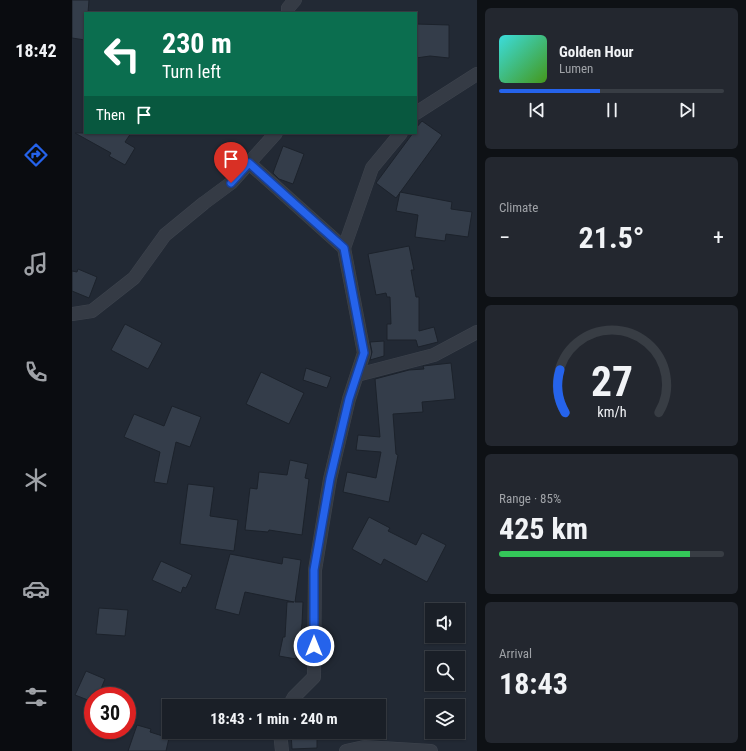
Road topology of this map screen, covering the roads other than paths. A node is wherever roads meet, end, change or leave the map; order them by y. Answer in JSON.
{"nodes":[{"id":1,"x":295,"y":0,"type":"edge"},
{"id":2,"x":288,"y":12,"type":"edge"},
{"id":3,"x":477,"y":74,"type":"edge"},
{"id":4,"x":417,"y":112,"type":"edge"},
{"id":5,"x":275,"y":134,"type":"edge"},
{"id":6,"x":400,"y":134,"type":"edge"},
{"id":7,"x":249,"y":163,"type":"junction"},
{"id":8,"x":344,"y":248,"type":"junction"},
{"id":9,"x":72,"y":314,"type":"edge"},
{"id":10,"x":477,"y":332,"type":"edge"},
{"id":11,"x":357,"y":374,"type":"junction"},
{"id":12,"x":293,"y":699,"type":"edge"},
{"id":13,"x":281,"y":739,"type":"edge"},
{"id":14,"x":282,"y":751,"type":"edge"},
{"id":15,"x":346,"y":751,"type":"edge"},
{"id":16,"x":431,"y":751,"type":"edge"}],
"edges":[{"from":1,"to":2,"type":"street"},
{"from":3,"to":4,"type":"street"},
{"from":5,"to":7,"type":"street"},
{"from":6,"to":8,"type":"street"},
{"from":7,"to":8,"type":"street"},
{"from":7,"to":9,"type":"street"},
{"from":8,"to":11,"type":"street"},
{"from":10,"to":11,"type":"street"},
{"from":11,"to":12,"type":"street"},
{"from":13,"to":14,"type":"street"},
{"from":15,"to":16,"type":"street"}]}
